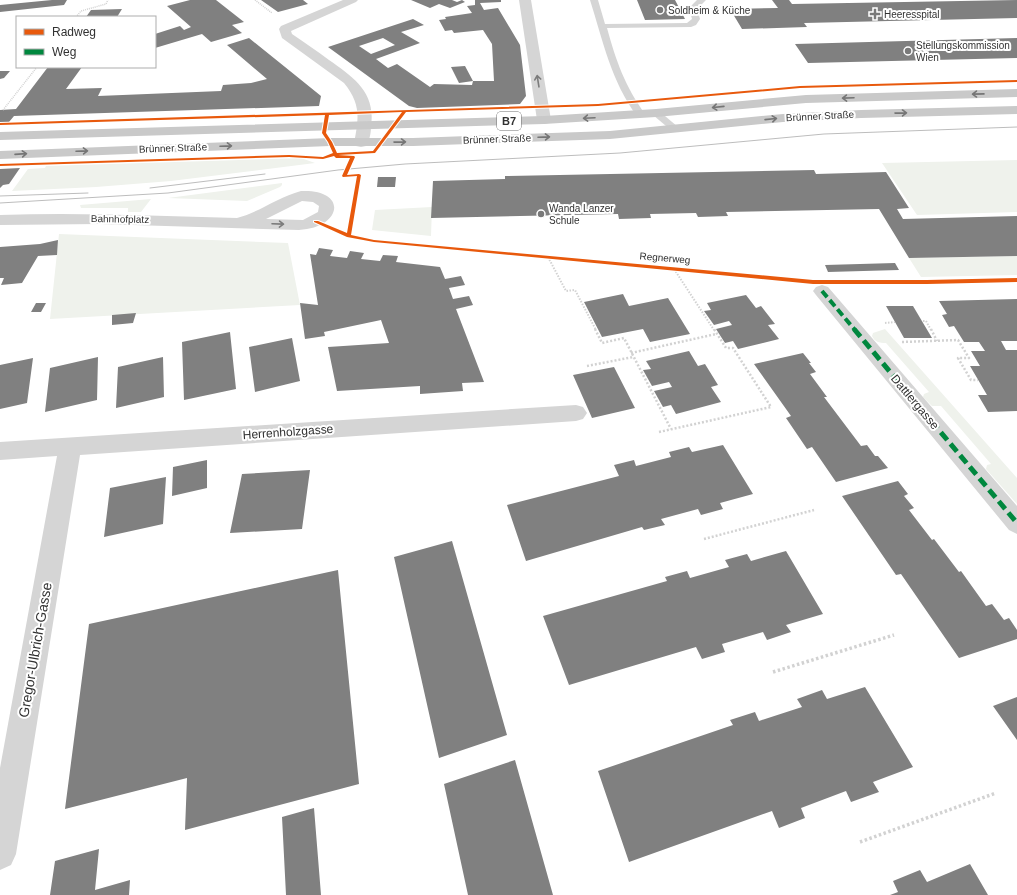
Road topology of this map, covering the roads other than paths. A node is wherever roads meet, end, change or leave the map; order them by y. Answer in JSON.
{"nodes":[{"id":1,"x":352,"y":0,"type":"edge"},
{"id":2,"x":525,"y":0,"type":"edge"},
{"id":3,"x":594,"y":0,"type":"edge"},
{"id":4,"x":702,"y":0,"type":"edge"},
{"id":5,"x":602,"y":26,"type":"junction"},
{"id":6,"x":1017,"y":93,"type":"edge"},
{"id":7,"x":1017,"y":110,"type":"edge"},
{"id":8,"x":656,"y":113,"type":"junction"},
{"id":9,"x":640,"y":114,"type":"junction"},
{"id":10,"x":544,"y":120,"type":"junction"},
{"id":11,"x":365,"y":124,"type":"junction"},
{"id":12,"x":675,"y":129,"type":"junction"},
{"id":13,"x":0,"y":136,"type":"edge"},
{"id":14,"x":361,"y":143,"type":"junction"},
{"id":15,"x":0,"y":155,"type":"edge"},
{"id":16,"x":0,"y":220,"type":"edge"},
{"id":17,"x":239,"y":223,"type":"dead end"},
{"id":18,"x":822,"y":291,"type":"dead end"},
{"id":19,"x":576,"y":413,"type":"dead end"},
{"id":20,"x":70,"y":447,"type":"junction"},
{"id":21,"x":0,"y":451,"type":"edge"},
{"id":22,"x":1017,"y":523,"type":"edge"},
{"id":23,"x":0,"y":854,"type":"edge"}],
"edges":[{"from":1,"to":11,"type":"street"},
{"from":10,"to":2,"type":"street","one_way":true},
{"from":3,"to":5,"type":"lane"},
{"from":4,"to":5,"type":"lane"},
{"from":5,"to":9,"type":"lane"},
{"from":6,"to":8,"type":"main road","name":"Brünner Straße","number":"B7","one_way":true},
{"from":12,"to":7,"type":"main road","name":"Brünner Straße","number":"B7","one_way":true},
{"from":8,"to":9,"type":"main road","name":"Brünner Straße","number":"B7"},
{"from":8,"to":12,"type":"lane"},
{"from":9,"to":10,"type":"main road","name":"Brünner Straße","number":"B7","one_way":true},
{"from":10,"to":11,"type":"main road","name":"Brünner Straße","number":"B7"},
{"from":11,"to":13,"type":"main road","name":"Brünner Straße","number":"B7"},
{"from":11,"to":14,"type":"street"},
{"from":14,"to":12,"type":"main road","name":"Brünner Straße","number":"B7","one_way":true},
{"from":15,"to":14,"type":"main road","name":"Brünner Straße","number":"B7","one_way":true},
{"from":16,"to":17,"type":"street","name":"Bahnhofplatz"},
{"from":18,"to":22,"type":"street","name":"Dattlergasse"},
{"from":19,"to":20,"type":"street","name":"Herrenholzgasse"},
{"from":20,"to":21,"type":"street","name":"Herrenholzgasse"},
{"from":20,"to":23,"type":"street","name":"Gregor-Ulbrich-Gasse"}]}
